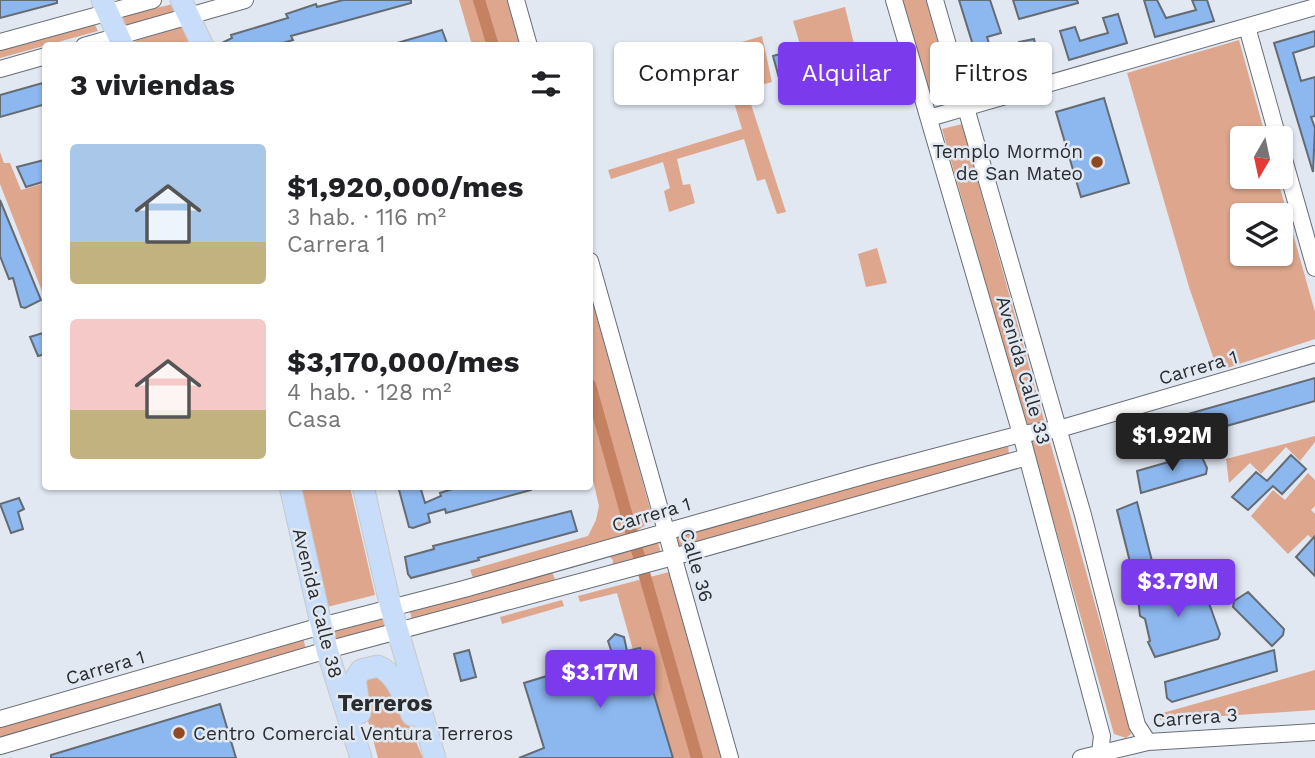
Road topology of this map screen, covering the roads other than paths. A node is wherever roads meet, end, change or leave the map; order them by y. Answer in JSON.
{"nodes":[{"id":1,"x":153,"y":0,"type":"edge"},
{"id":2,"x":245,"y":0,"type":"edge"},
{"id":3,"x":516,"y":0,"type":"edge"},
{"id":4,"x":894,"y":0,"type":"edge"},
{"id":5,"x":935,"y":0,"type":"edge"},
{"id":6,"x":105,"y":6,"type":"edge"},
{"id":7,"x":1315,"y":7,"type":"edge"},
{"id":8,"x":185,"y":8,"type":"edge"},
{"id":9,"x":1247,"y":27,"type":"junction"},
{"id":10,"x":0,"y":41,"type":"edge"},
{"id":11,"x":121,"y":41,"type":"edge"},
{"id":12,"x":201,"y":42,"type":"edge"},
{"id":13,"x":528,"y":42,"type":"edge"},
{"id":14,"x":42,"y":57,"type":"edge"},
{"id":15,"x":0,"y":69,"type":"edge"},
{"id":16,"x":966,"y":108,"type":"junction"},
{"id":17,"x":929,"y":118,"type":"junction"},
{"id":18,"x":1275,"y":126,"type":"edge"},
{"id":19,"x":1292,"y":189,"type":"edge"},
{"id":20,"x":1315,"y":268,"type":"edge"},
{"id":21,"x":593,"y":272,"type":"edge"},
{"id":22,"x":1315,"y":354,"type":"edge"},
{"id":23,"x":1059,"y":429,"type":"junction"},
{"id":24,"x":1021,"y":434,"type":"junction"},
{"id":25,"x":1027,"y":457,"type":"junction"},
{"id":26,"x":291,"y":490,"type":"edge"},
{"id":27,"x":364,"y":490,"type":"edge"},
{"id":28,"x":666,"y":531,"type":"junction"},
{"id":29,"x":586,"y":554,"type":"junction"},
{"id":30,"x":673,"y":557,"type":"junction"},
{"id":31,"x":569,"y":558,"type":"junction"},
{"id":32,"x":595,"y":578,"type":"junction"},
{"id":33,"x":566,"y":586,"type":"junction"},
{"id":34,"x":391,"y":608,"type":"junction"},
{"id":35,"x":321,"y":626,"type":"junction"},
{"id":36,"x":398,"y":631,"type":"junction"},
{"id":37,"x":327,"y":650,"type":"junction"},
{"id":38,"x":0,"y":719,"type":"edge"},
{"id":39,"x":1315,"y":732,"type":"edge"},
{"id":40,"x":1148,"y":741,"type":"junction"},
{"id":41,"x":0,"y":746,"type":"edge"},
{"id":42,"x":1100,"y":753,"type":"junction"},
{"id":43,"x":361,"y":758,"type":"edge"},
{"id":44,"x":372,"y":758,"type":"edge"},
{"id":45,"x":434,"y":758,"type":"edge"},
{"id":46,"x":730,"y":758,"type":"edge"},
{"id":47,"x":1081,"y":758,"type":"edge"}],
"edges":[{"from":1,"to":6,"type":"street"},
{"from":2,"to":8,"type":"street"},
{"from":3,"to":13,"type":"street"},
{"from":4,"to":17,"type":"street","name":"Avenida Calle 33"},
{"from":5,"to":16,"type":"street","name":"Avenida Calle 33"},
{"from":6,"to":10,"type":"street"},
{"from":6,"to":11,"type":"main road"},
{"from":7,"to":9,"type":"street"},
{"from":8,"to":11,"type":"street"},
{"from":8,"to":12,"type":"main road"},
{"from":9,"to":16,"type":"street"},
{"from":9,"to":18,"type":"street"},
{"from":14,"to":15,"type":"street"},
{"from":16,"to":17,"type":"street"},
{"from":16,"to":23,"type":"street","name":"Avenida Calle 33"},
{"from":17,"to":24,"type":"street","name":"Avenida Calle 33"},
{"from":19,"to":20,"type":"street"},
{"from":21,"to":28,"type":"street","name":"Calle 36"},
{"from":22,"to":23,"type":"street","name":"Carrera 1"},
{"from":23,"to":24,"type":"street","name":"Carrera 1"},
{"from":23,"to":40,"type":"street","name":"Avenida Calle 33"},
{"from":24,"to":25,"type":"street","name":"Avenida Calle 33"},
{"from":24,"to":28,"type":"street","name":"Carrera 1"},
{"from":25,"to":30,"type":"street"},
{"from":25,"to":42,"type":"street","name":"Avenida Calle 33"},
{"from":26,"to":35,"type":"main road","name":"Avenida Calle 38"},
{"from":27,"to":34,"type":"main road"},
{"from":28,"to":29,"type":"street","name":"Carrera 1"},
{"from":28,"to":30,"type":"street","name":"Calle 36"},
{"from":29,"to":31,"type":"street","name":"Carrera 1"},
{"from":29,"to":32,"type":"street"},
{"from":30,"to":32,"type":"street"},
{"from":30,"to":46,"type":"street","name":"Calle 36"},
{"from":31,"to":33,"type":"street"},
{"from":31,"to":34,"type":"street","name":"Carrera 1"},
{"from":32,"to":33,"type":"street"},
{"from":33,"to":36,"type":"street"},
{"from":34,"to":35,"type":"street","name":"Carrera 1"},
{"from":34,"to":36,"type":"main road"},
{"from":35,"to":37,"type":"main road","name":"Avenida Calle 38"},
{"from":35,"to":38,"type":"street","name":"Carrera 1"},
{"from":36,"to":37,"type":"street"},
{"from":36,"to":45,"type":"main road"},
{"from":37,"to":41,"type":"street"},
{"from":37,"to":43,"type":"main road","name":"Avenida Calle 38"},
{"from":39,"to":40,"type":"street","name":"Carrera 3"},
{"from":40,"to":42,"type":"street","name":"Carrera 3"},
{"from":42,"to":47,"type":"street","name":"Carrera 3"},
{"from":44,"to":45,"type":"main road"}]}
